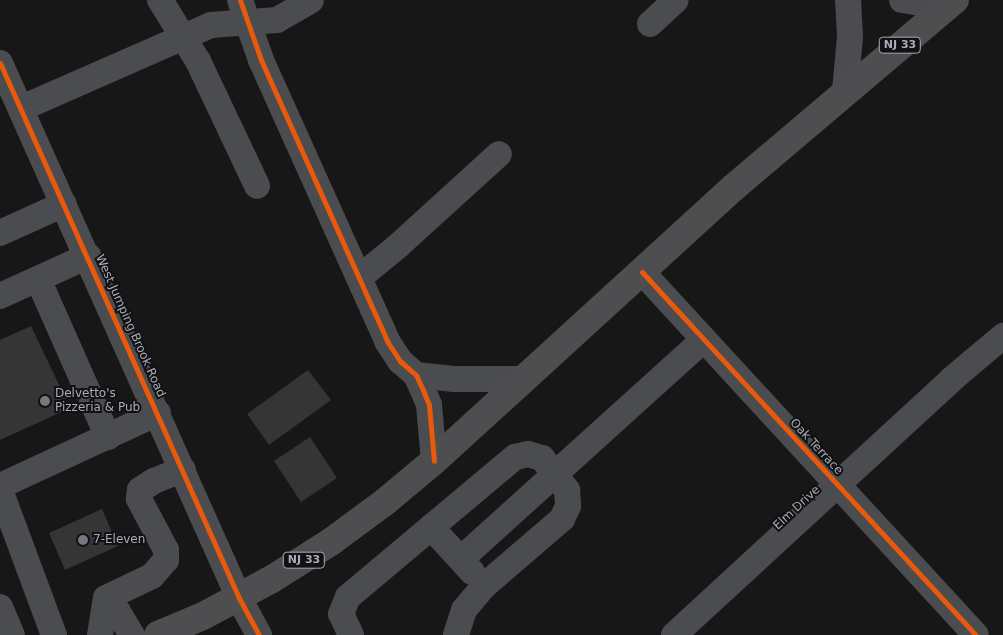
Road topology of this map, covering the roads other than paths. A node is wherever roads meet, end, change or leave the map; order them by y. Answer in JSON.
{"nodes":[{"id":1,"x":160,"y":0,"type":"edge"},
{"id":2,"x":311,"y":0,"type":"edge"},
{"id":3,"x":676,"y":0,"type":"edge"},
{"id":4,"x":848,"y":0,"type":"edge"},
{"id":5,"x":902,"y":0,"type":"edge"},
{"id":6,"x":951,"y":3,"type":"edge"},
{"id":7,"x":244,"y":11,"type":"edge"},
{"id":8,"x":650,"y":24,"type":"dead end"},
{"id":9,"x":183,"y":37,"type":"junction"},
{"id":10,"x":0,"y":63,"type":"edge"},
{"id":11,"x":845,"y":91,"type":"junction"},
{"id":12,"x":22,"y":108,"type":"junction"},
{"id":13,"x":499,"y":154,"type":"dead end"},
{"id":14,"x":257,"y":186,"type":"dead end"},
{"id":15,"x":64,"y":204,"type":"junction"},
{"id":16,"x":0,"y":234,"type":"edge"},
{"id":17,"x":88,"y":256,"type":"junction"},
{"id":18,"x":642,"y":272,"type":"junction"},
{"id":19,"x":359,"y":278,"type":"junction"},
{"id":20,"x":38,"y":279,"type":"junction"},
{"id":21,"x":0,"y":296,"type":"edge"},
{"id":22,"x":1003,"y":336,"type":"edge"},
{"id":23,"x":703,"y":340,"type":"junction"},
{"id":24,"x":416,"y":375,"type":"junction"},
{"id":25,"x":525,"y":378,"type":"junction"},
{"id":26,"x":158,"y":413,"type":"junction"},
{"id":27,"x":108,"y":437,"type":"junction"},
{"id":28,"x":434,"y":461,"type":"junction"},
{"id":29,"x":183,"y":469,"type":"junction"},
{"id":30,"x":555,"y":475,"type":"junction"},
{"id":31,"x":838,"y":484,"type":"junction"},
{"id":32,"x":0,"y":486,"type":"edge"},
{"id":33,"x":0,"y":490,"type":"edge"},
{"id":34,"x":431,"y":527,"type":"junction"},
{"id":35,"x":461,"y":559,"type":"junction"},
{"id":36,"x":484,"y":586,"type":"junction"},
{"id":37,"x":106,"y":598,"type":"junction"},
{"id":38,"x":239,"y":598,"type":"junction"},
{"id":39,"x":0,"y":607,"type":"edge"},
{"id":40,"x":49,"y":633,"type":"edge"},
{"id":41,"x":12,"y":635,"type":"edge"},
{"id":42,"x":100,"y":635,"type":"edge"},
{"id":43,"x":132,"y":635,"type":"edge"},
{"id":44,"x":158,"y":635,"type":"edge"},
{"id":45,"x":259,"y":635,"type":"edge"},
{"id":46,"x":351,"y":635,"type":"edge"},
{"id":47,"x":456,"y":635,"type":"edge"},
{"id":48,"x":674,"y":635,"type":"edge"},
{"id":49,"x":976,"y":635,"type":"edge"}],
"edges":[{"from":1,"to":9,"type":"street"},
{"from":2,"to":7,"type":"street"},
{"from":3,"to":8,"type":"street"},
{"from":4,"to":11,"type":"street"},
{"from":5,"to":6,"type":"street"},
{"from":6,"to":11,"type":"highway","number":"NJ 33"},
{"from":7,"to":9,"type":"street"},
{"from":7,"to":19,"type":"street"},
{"from":9,"to":12,"type":"street"},
{"from":9,"to":14,"type":"street"},
{"from":10,"to":12,"type":"street","name":"West Jumping Brook Road"},
{"from":11,"to":18,"type":"highway","number":"NJ 33"},
{"from":12,"to":15,"type":"street","name":"West Jumping Brook Road"},
{"from":13,"to":19,"type":"street"},
{"from":15,"to":16,"type":"street"},
{"from":15,"to":17,"type":"street","name":"West Jumping Brook Road"},
{"from":17,"to":20,"type":"street"},
{"from":17,"to":26,"type":"street","name":"West Jumping Brook Road"},
{"from":18,"to":23,"type":"street","name":"Oak Terrace"},
{"from":18,"to":25,"type":"highway","number":"NJ 33"},
{"from":19,"to":24,"type":"street"},
{"from":20,"to":21,"type":"street"},
{"from":20,"to":27,"type":"street"},
{"from":22,"to":31,"type":"street","name":"Elm Drive"},
{"from":23,"to":30,"type":"street"},
{"from":23,"to":31,"type":"street","name":"Oak Terrace"},
{"from":24,"to":25,"type":"street"},
{"from":24,"to":28,"type":"street"},
{"from":25,"to":28,"type":"highway","number":"NJ 33"},
{"from":26,"to":27,"type":"street"},
{"from":26,"to":29,"type":"street","name":"West Jumping Brook Road"},
{"from":27,"to":32,"type":"street"},
{"from":28,"to":38,"type":"highway","number":"NJ 33"},
{"from":29,"to":37,"type":"street"},
{"from":29,"to":38,"type":"street","name":"West Jumping Brook Road"},
{"from":30,"to":34,"type":"street"},
{"from":30,"to":35,"type":"street"},
{"from":30,"to":36,"type":"street"},
{"from":31,"to":48,"type":"street","name":"Elm Drive"},
{"from":31,"to":49,"type":"street","name":"Oak Terrace"},
{"from":33,"to":40,"type":"street"},
{"from":34,"to":35,"type":"street"},
{"from":34,"to":46,"type":"street"},
{"from":35,"to":36,"type":"street"},
{"from":36,"to":47,"type":"street"},
{"from":37,"to":42,"type":"street"},
{"from":37,"to":43,"type":"street"},
{"from":38,"to":44,"type":"highway","number":"NJ 33"},
{"from":38,"to":45,"type":"street","name":"West Jumping Brook Road"},
{"from":39,"to":41,"type":"street"}]}
